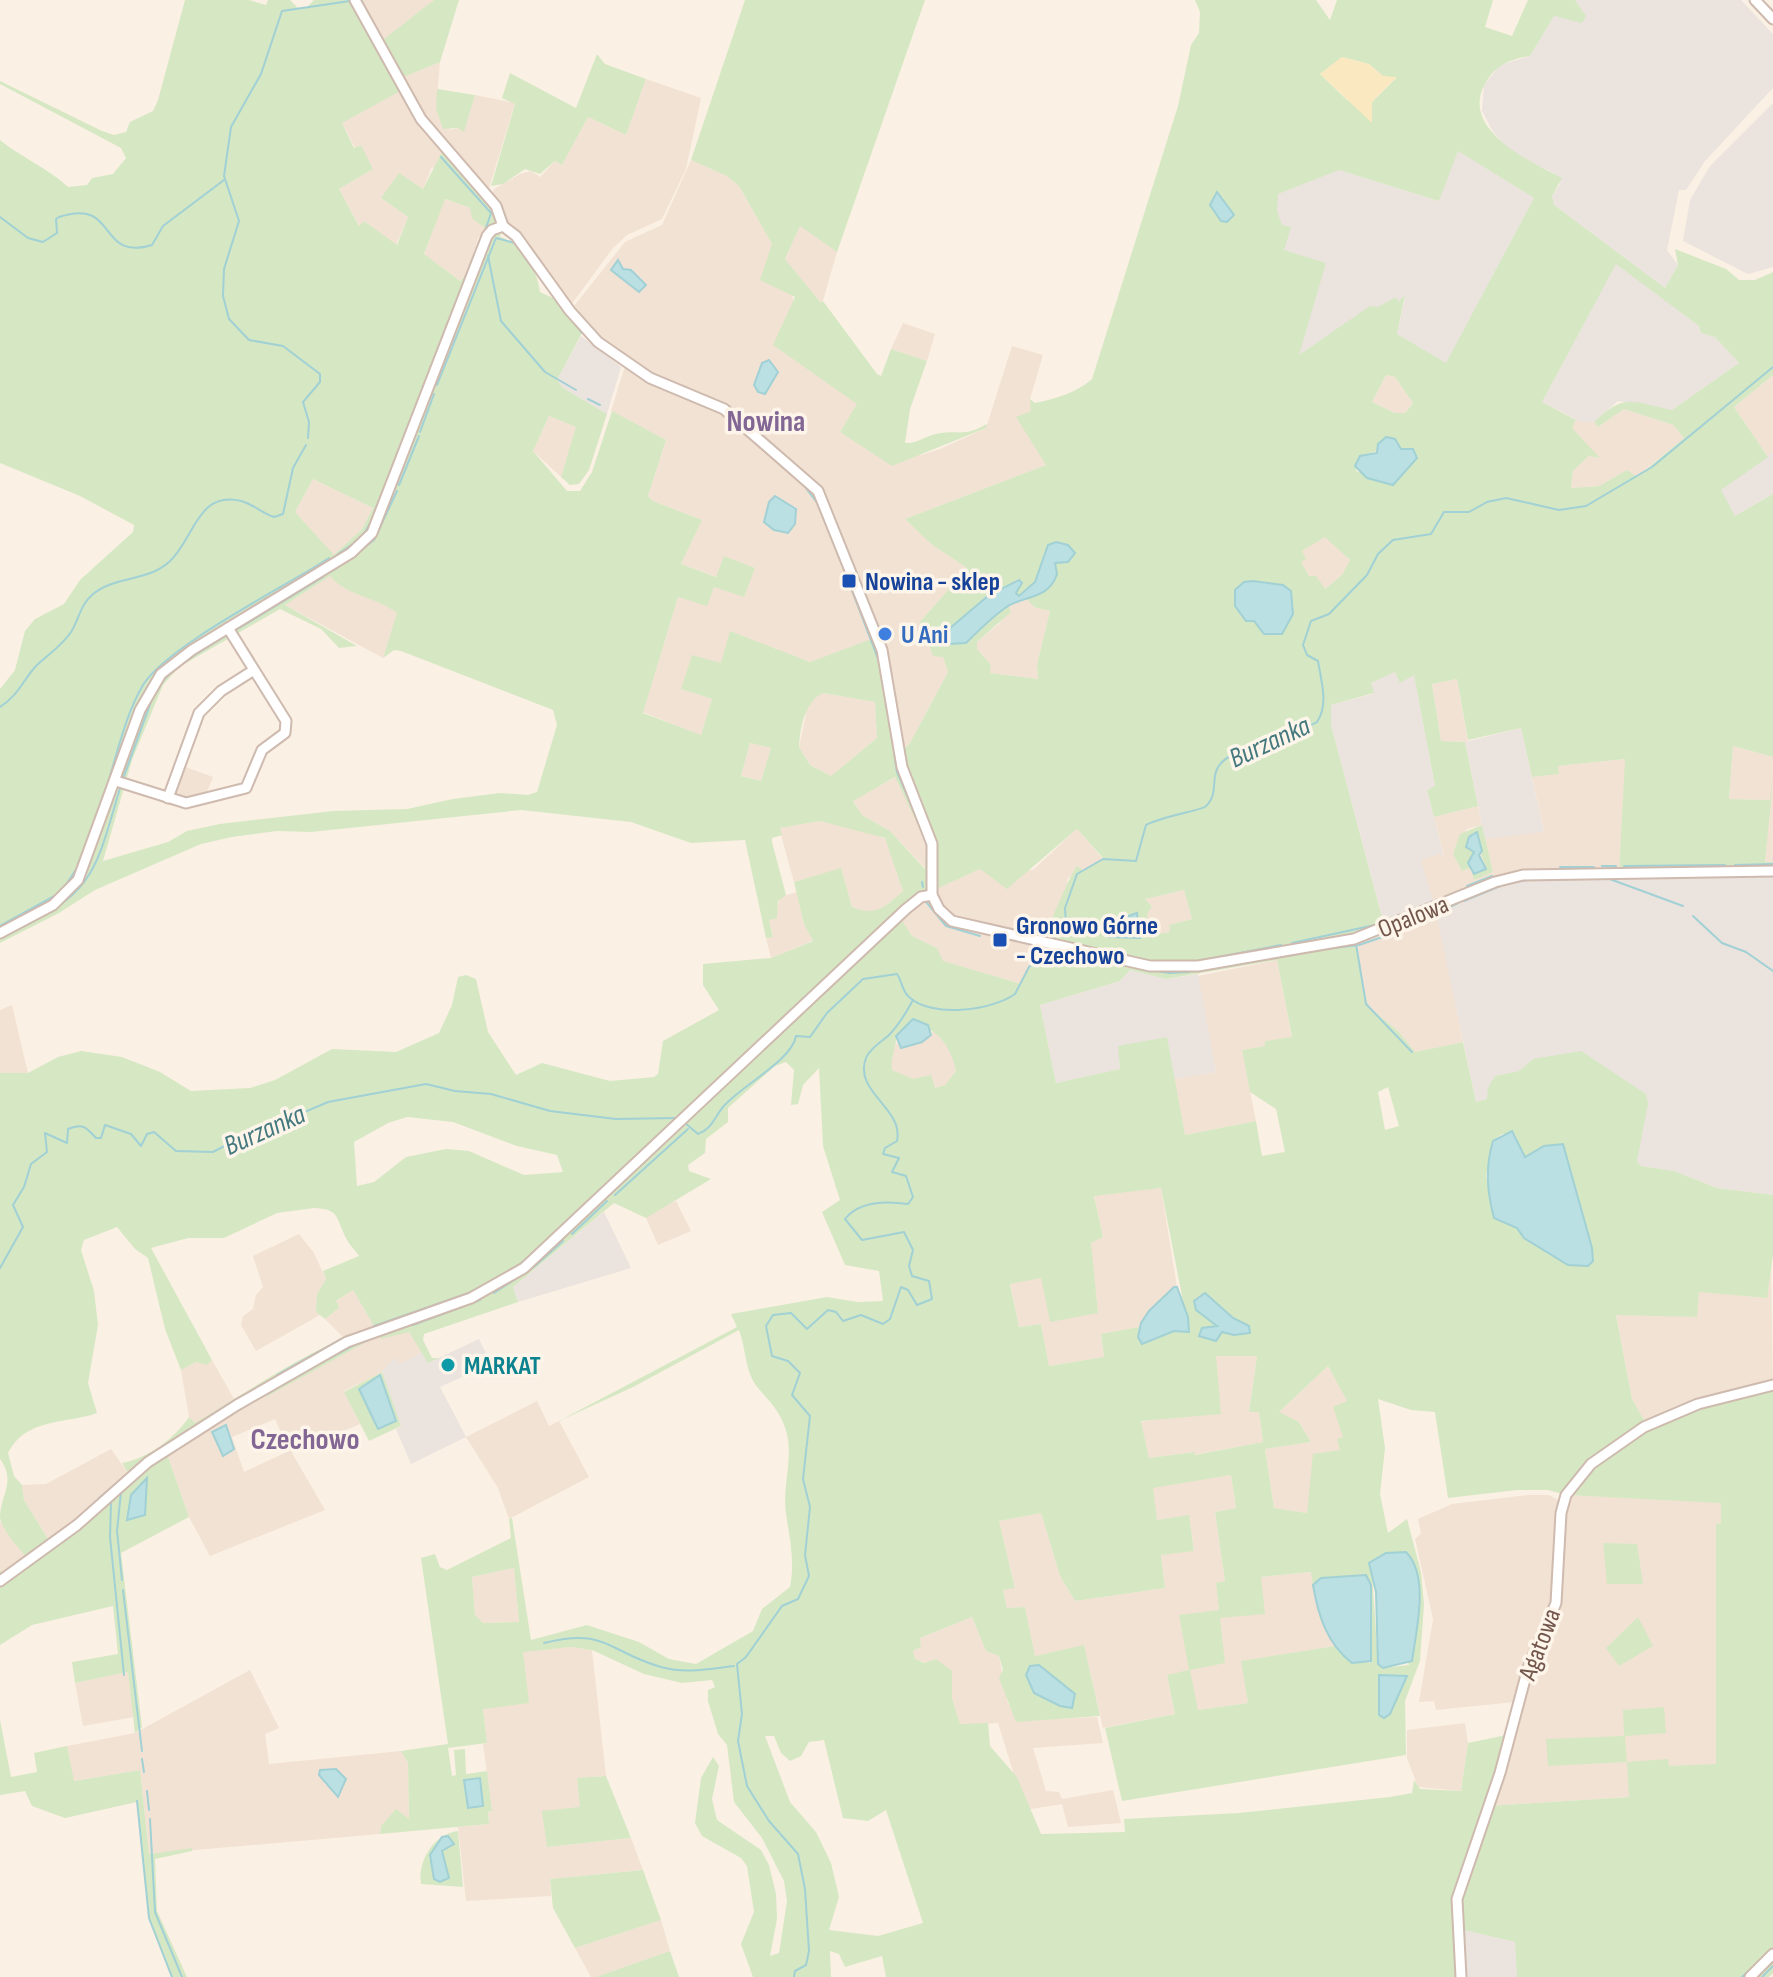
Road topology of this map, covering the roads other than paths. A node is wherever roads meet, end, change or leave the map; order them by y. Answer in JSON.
{"nodes":[{"id":1,"x":355,"y":0,"type":"edge"},
{"id":2,"x":1755,"y":0,"type":"edge"},
{"id":3,"x":1773,"y":19,"type":"edge"},
{"id":4,"x":503,"y":226,"type":"junction"},
{"id":5,"x":228,"y":628,"type":"junction"},
{"id":6,"x":254,"y":670,"type":"junction"},
{"id":7,"x":116,"y":781,"type":"junction"},
{"id":8,"x":168,"y":798,"type":"junction"},
{"id":9,"x":1773,"y":871,"type":"edge"},
{"id":10,"x":932,"y":895,"type":"junction"},
{"id":11,"x":0,"y":933,"type":"edge"},
{"id":12,"x":1773,"y":1385,"type":"edge"},
{"id":13,"x":0,"y":1581,"type":"edge"},
{"id":14,"x":1773,"y":1954,"type":"edge"},
{"id":15,"x":1461,"y":1977,"type":"edge"},
{"id":16,"x":1750,"y":1977,"type":"edge"}],
"edges":[{"from":1,"to":4,"type":"street"},
{"from":2,"to":3,"type":"street"},
{"from":4,"to":5,"type":"street"},
{"from":4,"to":10,"type":"street"},
{"from":5,"to":6,"type":"street"},
{"from":5,"to":7,"type":"street"},
{"from":6,"to":8,"type":"street"},
{"from":6,"to":8,"type":"street"},
{"from":7,"to":8,"type":"street"},
{"from":7,"to":11,"type":"street"},
{"from":9,"to":10,"type":"street","name":"Opalowa"},
{"from":10,"to":13,"type":"street"},
{"from":12,"to":15,"type":"street","name":"Agatowa"},
{"from":14,"to":16,"type":"street"}]}
